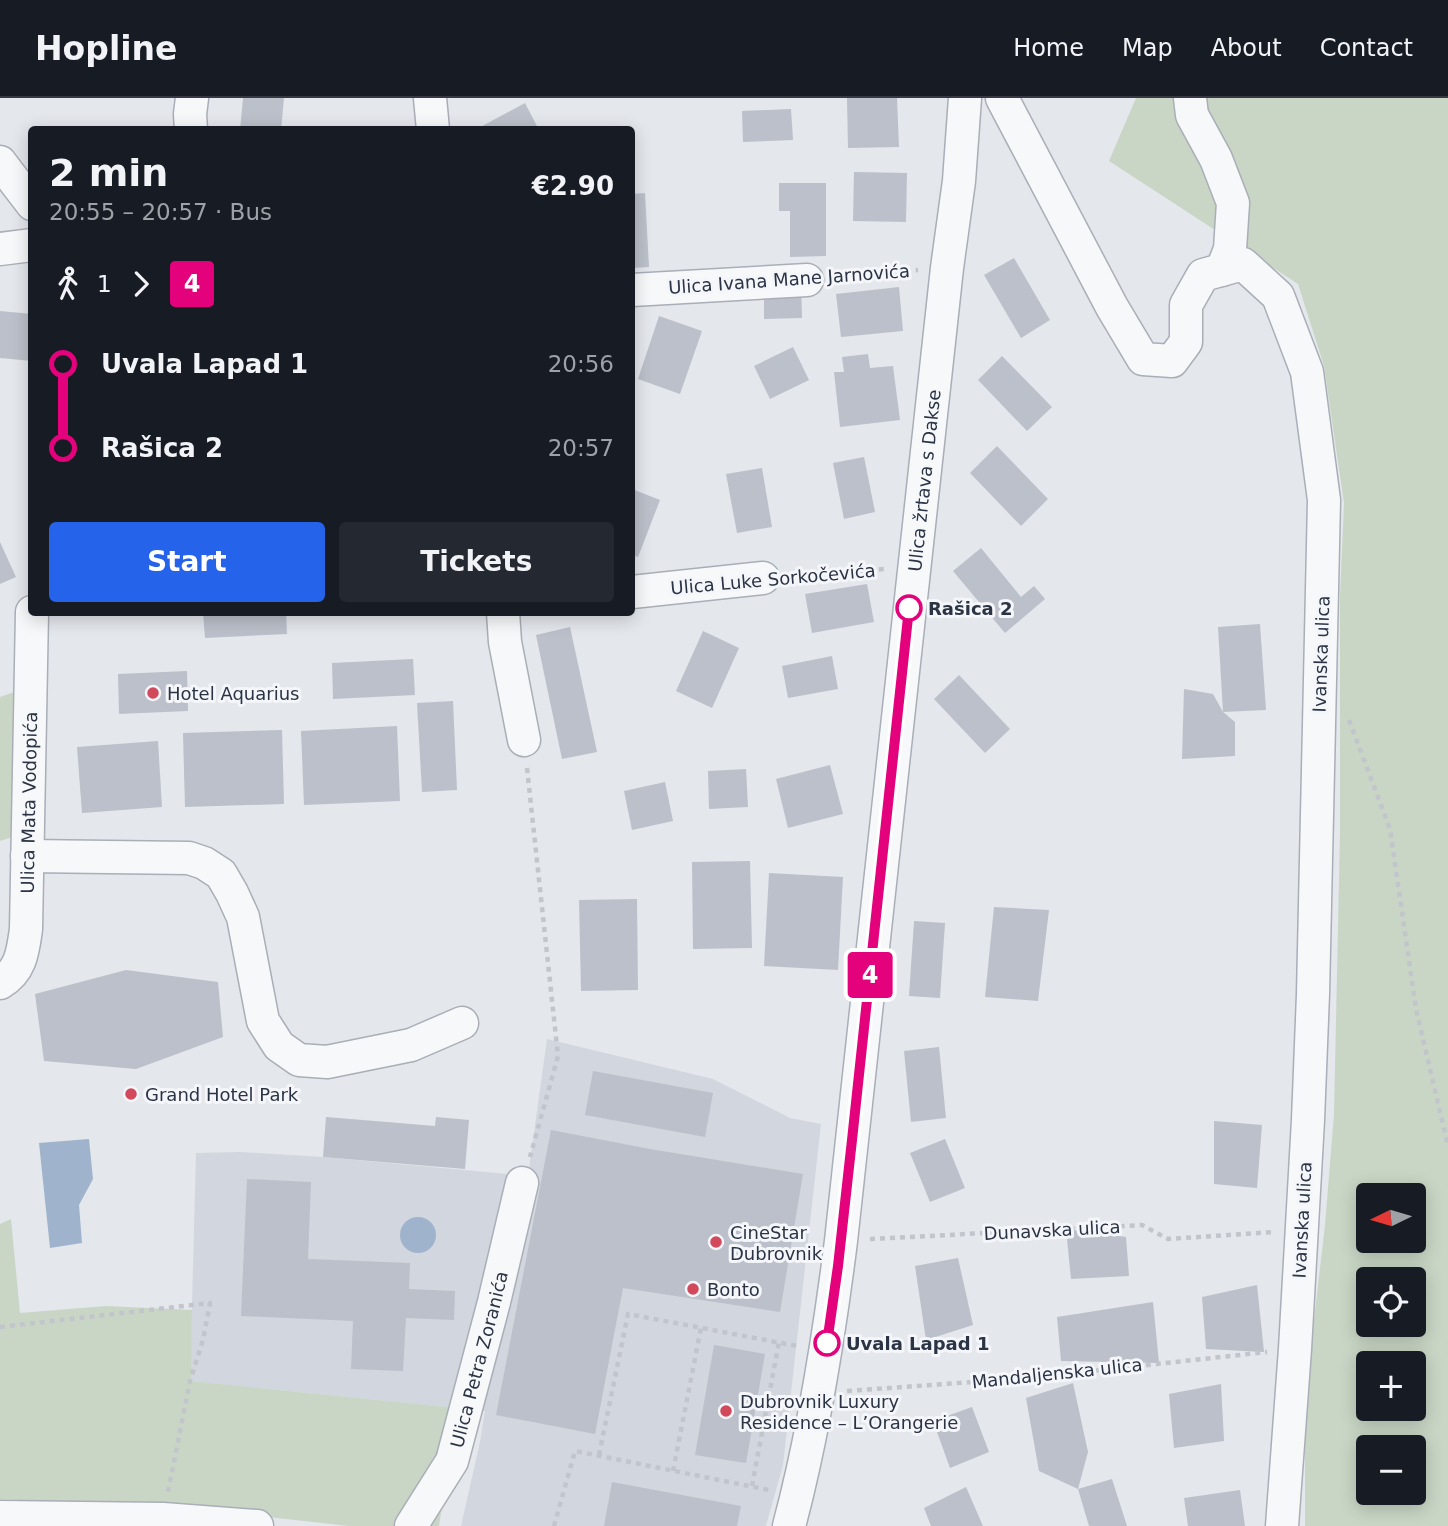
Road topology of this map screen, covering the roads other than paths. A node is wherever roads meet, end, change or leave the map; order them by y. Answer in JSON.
{"nodes":[{"id":1,"x":192,"y":98,"type":"edge"},
{"id":2,"x":430,"y":98,"type":"edge"},
{"id":3,"x":965,"y":98,"type":"edge"},
{"id":4,"x":1002,"y":98,"type":"edge"},
{"id":5,"x":1190,"y":98,"type":"edge"},
{"id":6,"x":191,"y":126,"type":"edge"},
{"id":7,"x":433,"y":126,"type":"edge"},
{"id":8,"x":0,"y":162,"type":"edge"},
{"id":9,"x":28,"y":199,"type":"edge"},
{"id":10,"x":28,"y":246,"type":"edge"},
{"id":11,"x":0,"y":249,"type":"edge"},
{"id":12,"x":1222,"y":270,"type":"junction"},
{"id":13,"x":807,"y":280,"type":"road end"},
{"id":14,"x":635,"y":290,"type":"edge"},
{"id":15,"x":763,"y":578,"type":"road end"},
{"id":16,"x":635,"y":592,"type":"edge"},
{"id":17,"x":32,"y":616,"type":"edge"},
{"id":18,"x":503,"y":616,"type":"edge"},
{"id":19,"x":524,"y":740,"type":"road end"},
{"id":20,"x":27,"y":856,"type":"junction"},
{"id":21,"x":0,"y":983,"type":"edge"},
{"id":22,"x":462,"y":1023,"type":"dead end"},
{"id":23,"x":523,"y":1183,"type":"road end"},
{"id":24,"x":0,"y":1517,"type":"edge"},
{"id":25,"x":257,"y":1526,"type":"edge"},
{"id":26,"x":411,"y":1526,"type":"edge"},
{"id":27,"x":789,"y":1526,"type":"edge"},
{"id":28,"x":1282,"y":1526,"type":"edge"}],
"edges":[{"from":1,"to":6,"type":"street"},
{"from":2,"to":7,"type":"street"},
{"from":3,"to":27,"type":"street","name":"Ulica žrtava s Dakse"},
{"from":4,"to":12,"type":"street"},
{"from":5,"to":12,"type":"street"},
{"from":8,"to":9,"type":"street"},
{"from":10,"to":11,"type":"street"},
{"from":12,"to":28,"type":"street","name":"Ivanska ulica"},
{"from":13,"to":14,"type":"street","name":"Ulica Ivana Mane Jarnovića"},
{"from":15,"to":16,"type":"street","name":"Ulica Luke Sorkočevića"},
{"from":17,"to":20,"type":"street","name":"Ulica Mata Vodopića"},
{"from":18,"to":19,"type":"street"},
{"from":20,"to":21,"type":"street","name":"Ulica Mata Vodopića"},
{"from":20,"to":22,"type":"street"},
{"from":23,"to":26,"type":"street","name":"Ulica Petra Zoranića"},
{"from":24,"to":25,"type":"street"}]}
